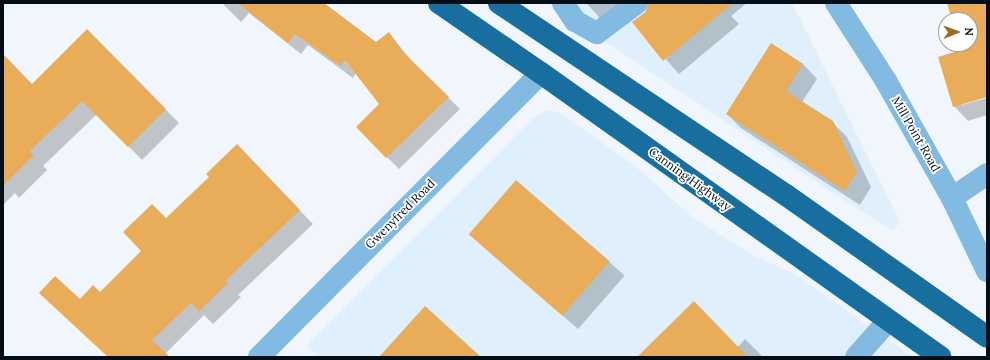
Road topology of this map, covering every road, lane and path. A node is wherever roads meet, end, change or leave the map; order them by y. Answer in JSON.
{"nodes":[{"id":1,"x":439,"y":3,"type":"edge"},
{"id":2,"x":499,"y":3,"type":"edge"},
{"id":3,"x":563,"y":3,"type":"edge"},
{"id":4,"x":637,"y":3,"type":"edge"},
{"id":5,"x":836,"y":3,"type":"edge"},
{"id":6,"x":541,"y":73,"type":"junction"},
{"id":7,"x":987,"y":174,"type":"edge"},
{"id":8,"x":952,"y":198,"type":"junction"},
{"id":9,"x":987,"y":271,"type":"edge"},
{"id":10,"x":888,"y":321,"type":"junction"},
{"id":11,"x":987,"y":337,"type":"edge"},
{"id":12,"x":260,"y":357,"type":"edge"},
{"id":13,"x":856,"y":357,"type":"edge"},
{"id":14,"x":940,"y":357,"type":"edge"}],
"edges":[{"from":1,"to":6,"type":"highway","name":"Canning Highway"},
{"from":2,"to":11,"type":"highway"},
{"from":3,"to":4,"type":"street"},
{"from":5,"to":8,"type":"street","name":"Mill Point Road"},
{"from":6,"to":10,"type":"highway","name":"Canning Highway"},
{"from":6,"to":12,"type":"street","name":"Gwenyfred Road"},
{"from":7,"to":8,"type":"street"},
{"from":8,"to":9,"type":"street","name":"Mill Point Road"},
{"from":10,"to":13,"type":"street"},
{"from":10,"to":14,"type":"highway","name":"Canning Highway"}]}
